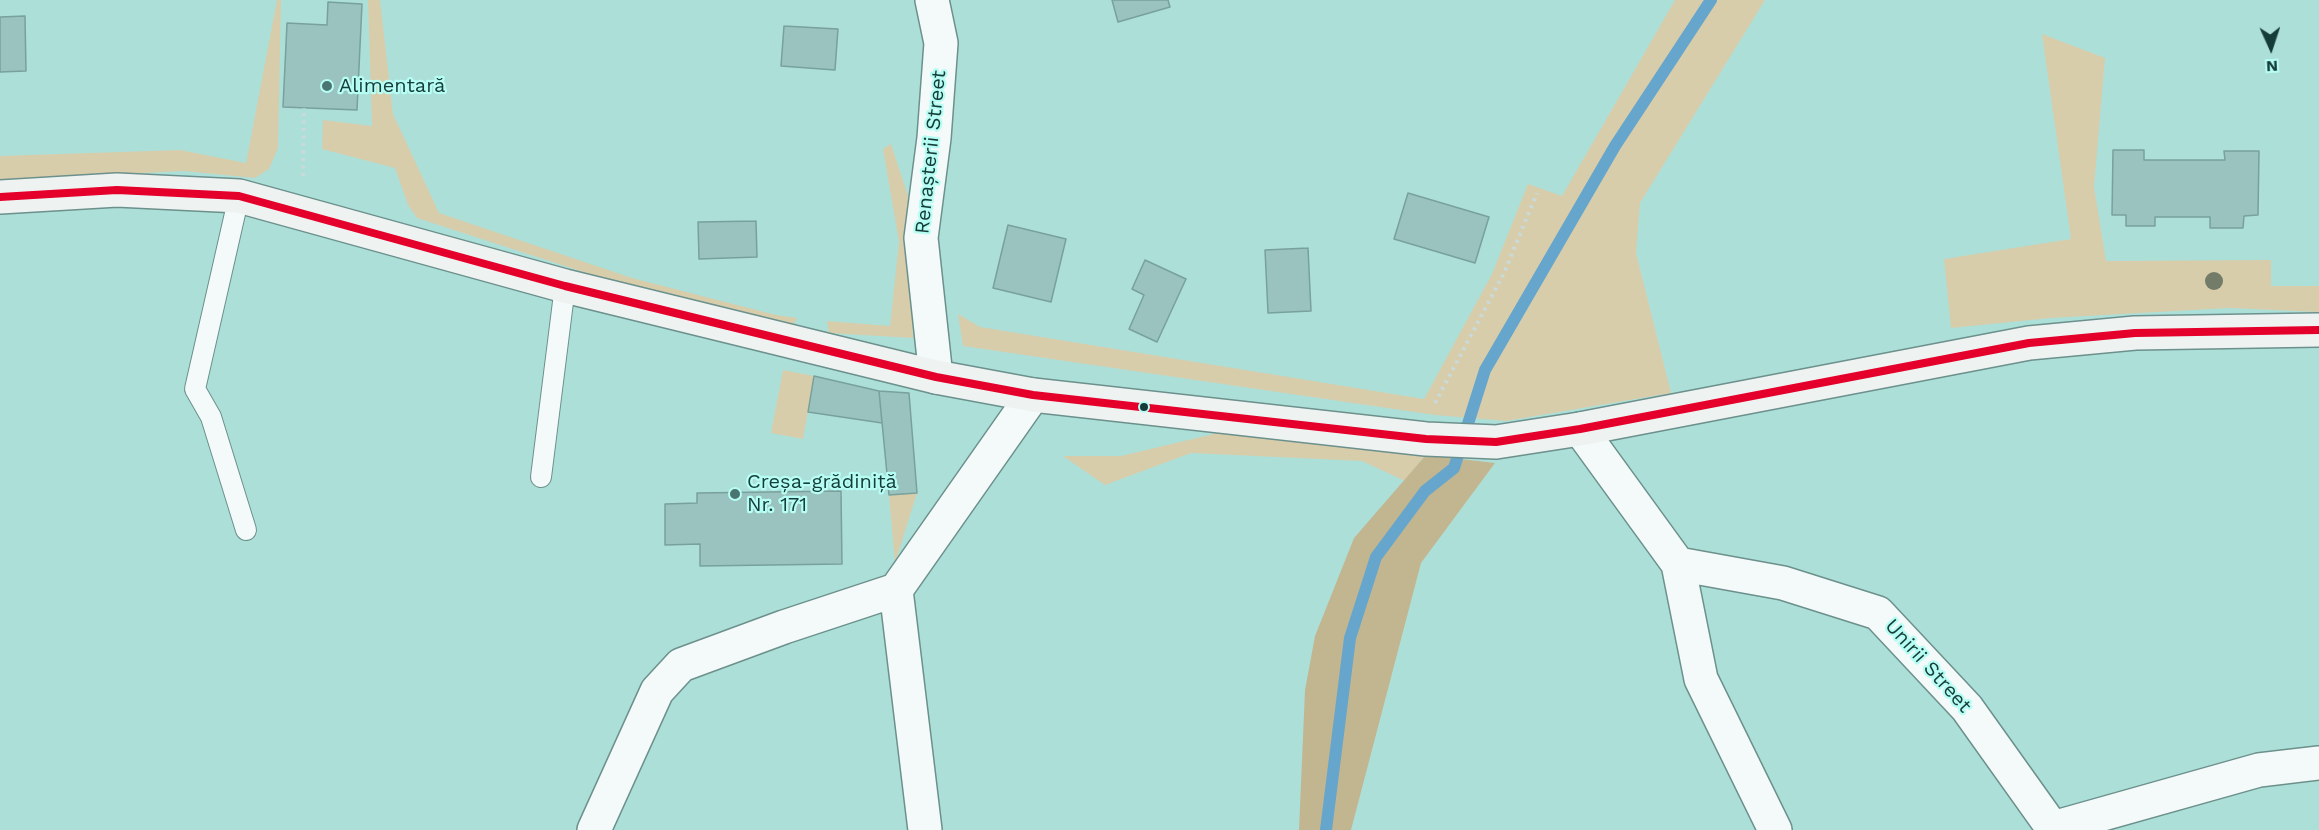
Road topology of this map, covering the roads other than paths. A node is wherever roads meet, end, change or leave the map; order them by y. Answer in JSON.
{"nodes":[{"id":1,"x":932,"y":0,"type":"edge"},
{"id":2,"x":239,"y":196,"type":"junction"},
{"id":3,"x":0,"y":198,"type":"edge"},
{"id":4,"x":565,"y":286,"type":"junction"},
{"id":5,"x":2319,"y":330,"type":"edge"},
{"id":6,"x":936,"y":377,"type":"junction"},
{"id":7,"x":1033,"y":395,"type":"junction"},
{"id":8,"x":1580,"y":429,"type":"junction"},
{"id":9,"x":541,"y":477,"type":"dead end"},
{"id":10,"x":246,"y":530,"type":"dead end"},
{"id":11,"x":1678,"y":564,"type":"junction"},
{"id":12,"x":896,"y":590,"type":"junction"},
{"id":13,"x":2319,"y":763,"type":"edge"},
{"id":14,"x":2054,"y":829,"type":"edge"},
{"id":15,"x":594,"y":830,"type":"edge"},
{"id":16,"x":926,"y":830,"type":"edge"},
{"id":17,"x":1775,"y":830,"type":"edge"}],
"edges":[{"from":1,"to":6,"type":"street","name":"Renașterii Street"},
{"from":2,"to":3,"type":"main road"},
{"from":2,"to":4,"type":"main road"},
{"from":2,"to":10,"type":"lane"},
{"from":4,"to":6,"type":"main road"},
{"from":4,"to":9,"type":"lane"},
{"from":5,"to":8,"type":"main road"},
{"from":6,"to":7,"type":"main road"},
{"from":7,"to":8,"type":"main road"},
{"from":7,"to":12,"type":"street"},
{"from":8,"to":11,"type":"street"},
{"from":11,"to":14,"type":"street","name":"Unirii Street"},
{"from":11,"to":17,"type":"street"},
{"from":12,"to":15,"type":"street"},
{"from":12,"to":16,"type":"street"},
{"from":13,"to":14,"type":"street"}]}
